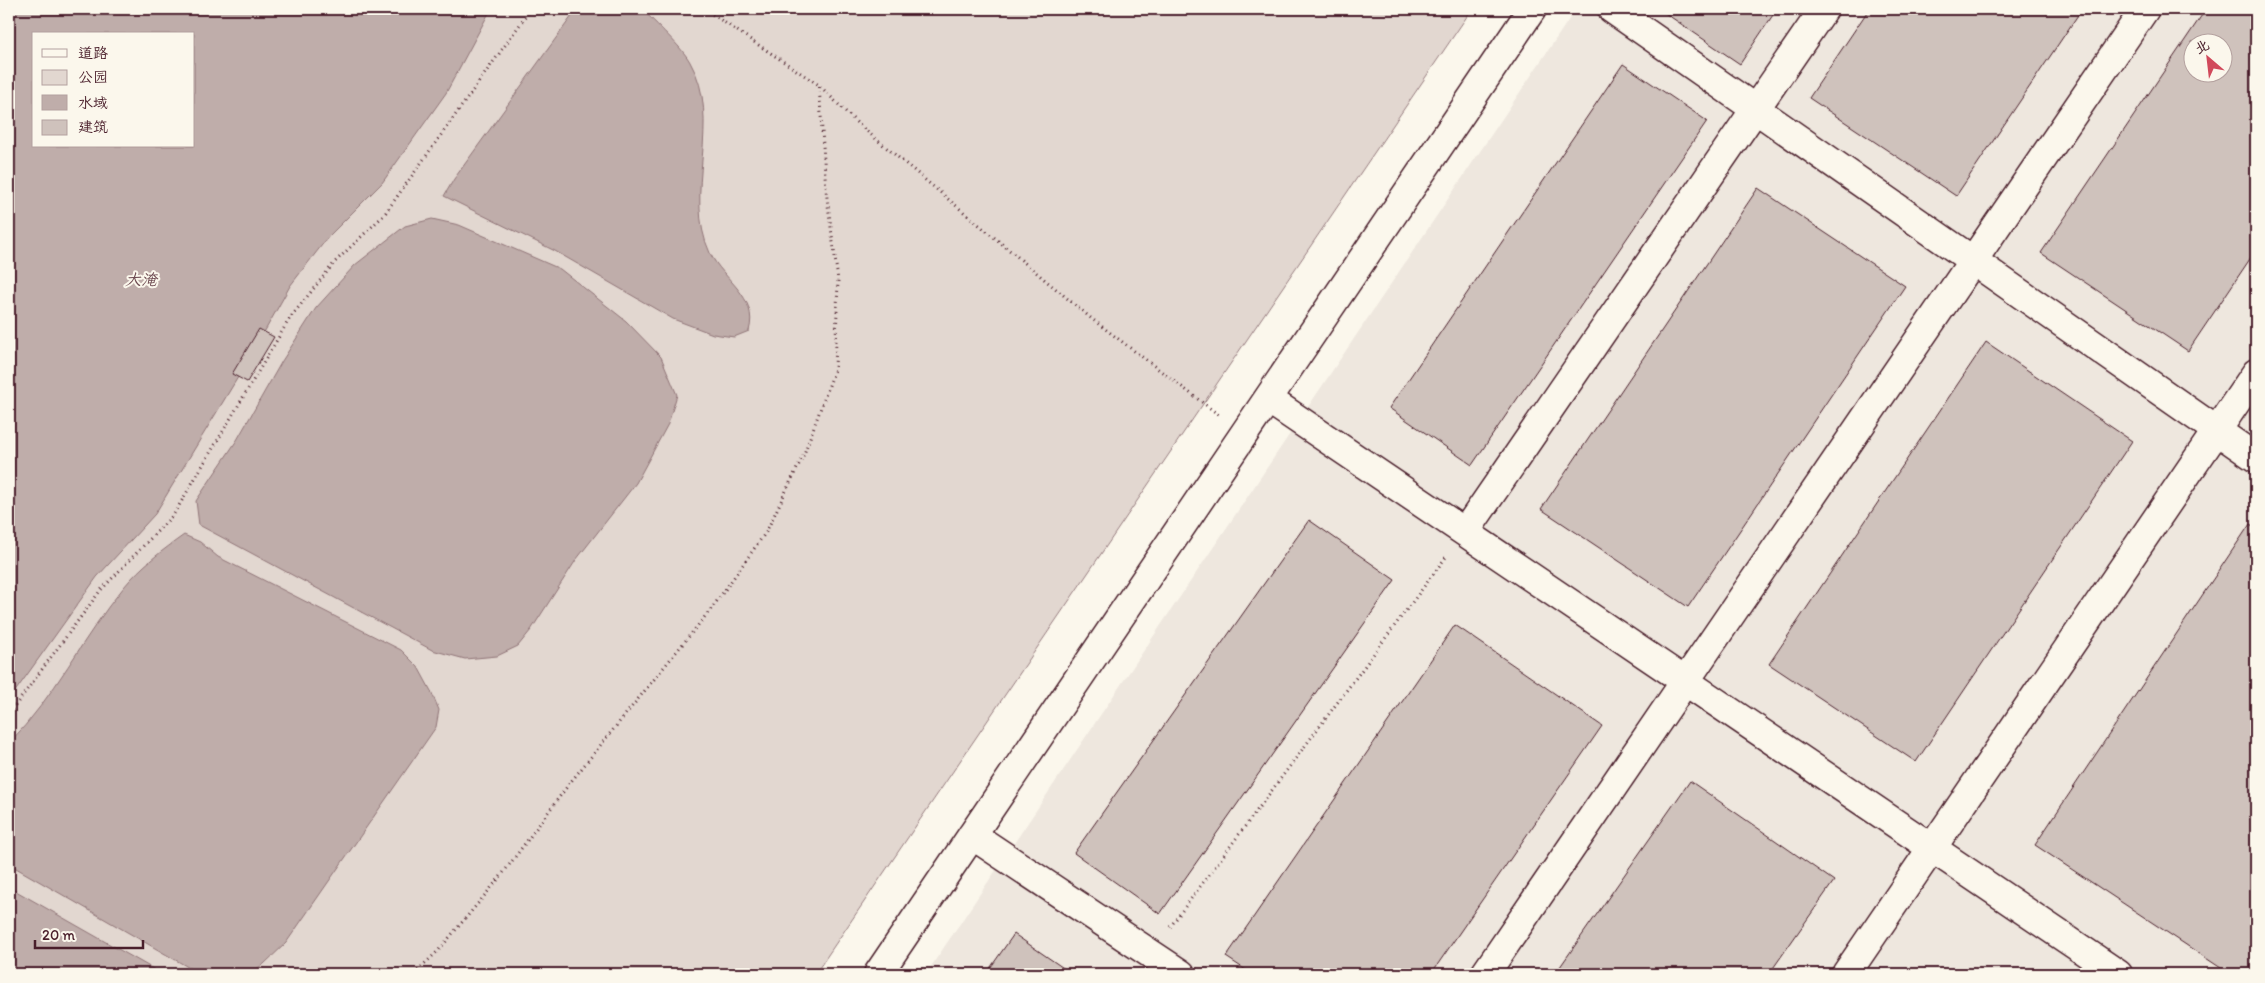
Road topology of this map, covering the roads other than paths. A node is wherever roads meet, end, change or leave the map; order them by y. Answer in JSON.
{"nodes":[{"id":1,"x":1532,"y":9,"type":"edge"},
{"id":2,"x":1612,"y":9,"type":"edge"},
{"id":3,"x":1824,"y":9,"type":"edge"},
{"id":4,"x":2145,"y":9,"type":"edge"},
{"id":5,"x":1755,"y":109,"type":"junction"},
{"id":6,"x":1973,"y":260,"type":"junction"},
{"id":7,"x":2256,"y":372,"type":"edge"},
{"id":8,"x":1268,"y":399,"type":"junction"},
{"id":9,"x":2217,"y":430,"type":"junction"},
{"id":10,"x":2256,"y":458,"type":"edge"},
{"id":11,"x":1465,"y":532,"type":"junction"},
{"id":12,"x":1685,"y":681,"type":"junction"},
{"id":13,"x":972,"y":835,"type":"junction"},
{"id":14,"x":1932,"y":848,"type":"junction"},
{"id":15,"x":878,"y":974,"type":"edge"},
{"id":16,"x":1181,"y":974,"type":"edge"},
{"id":17,"x":1485,"y":974,"type":"edge"},
{"id":18,"x":1846,"y":974,"type":"edge"},
{"id":19,"x":2118,"y":974,"type":"edge"}],
"edges":[{"from":1,"to":8,"type":"street"},
{"from":2,"to":5,"type":"street"},
{"from":3,"to":5,"type":"street"},
{"from":4,"to":6,"type":"street"},
{"from":5,"to":6,"type":"street"},
{"from":5,"to":11,"type":"street"},
{"from":6,"to":9,"type":"street"},
{"from":6,"to":12,"type":"street"},
{"from":7,"to":9,"type":"street"},
{"from":8,"to":11,"type":"street"},
{"from":8,"to":13,"type":"street"},
{"from":9,"to":10,"type":"street"},
{"from":9,"to":14,"type":"street"},
{"from":11,"to":12,"type":"street"},
{"from":12,"to":14,"type":"street"},
{"from":12,"to":17,"type":"street"},
{"from":13,"to":15,"type":"street"},
{"from":13,"to":16,"type":"street"},
{"from":14,"to":18,"type":"street"},
{"from":14,"to":19,"type":"street"}]}
